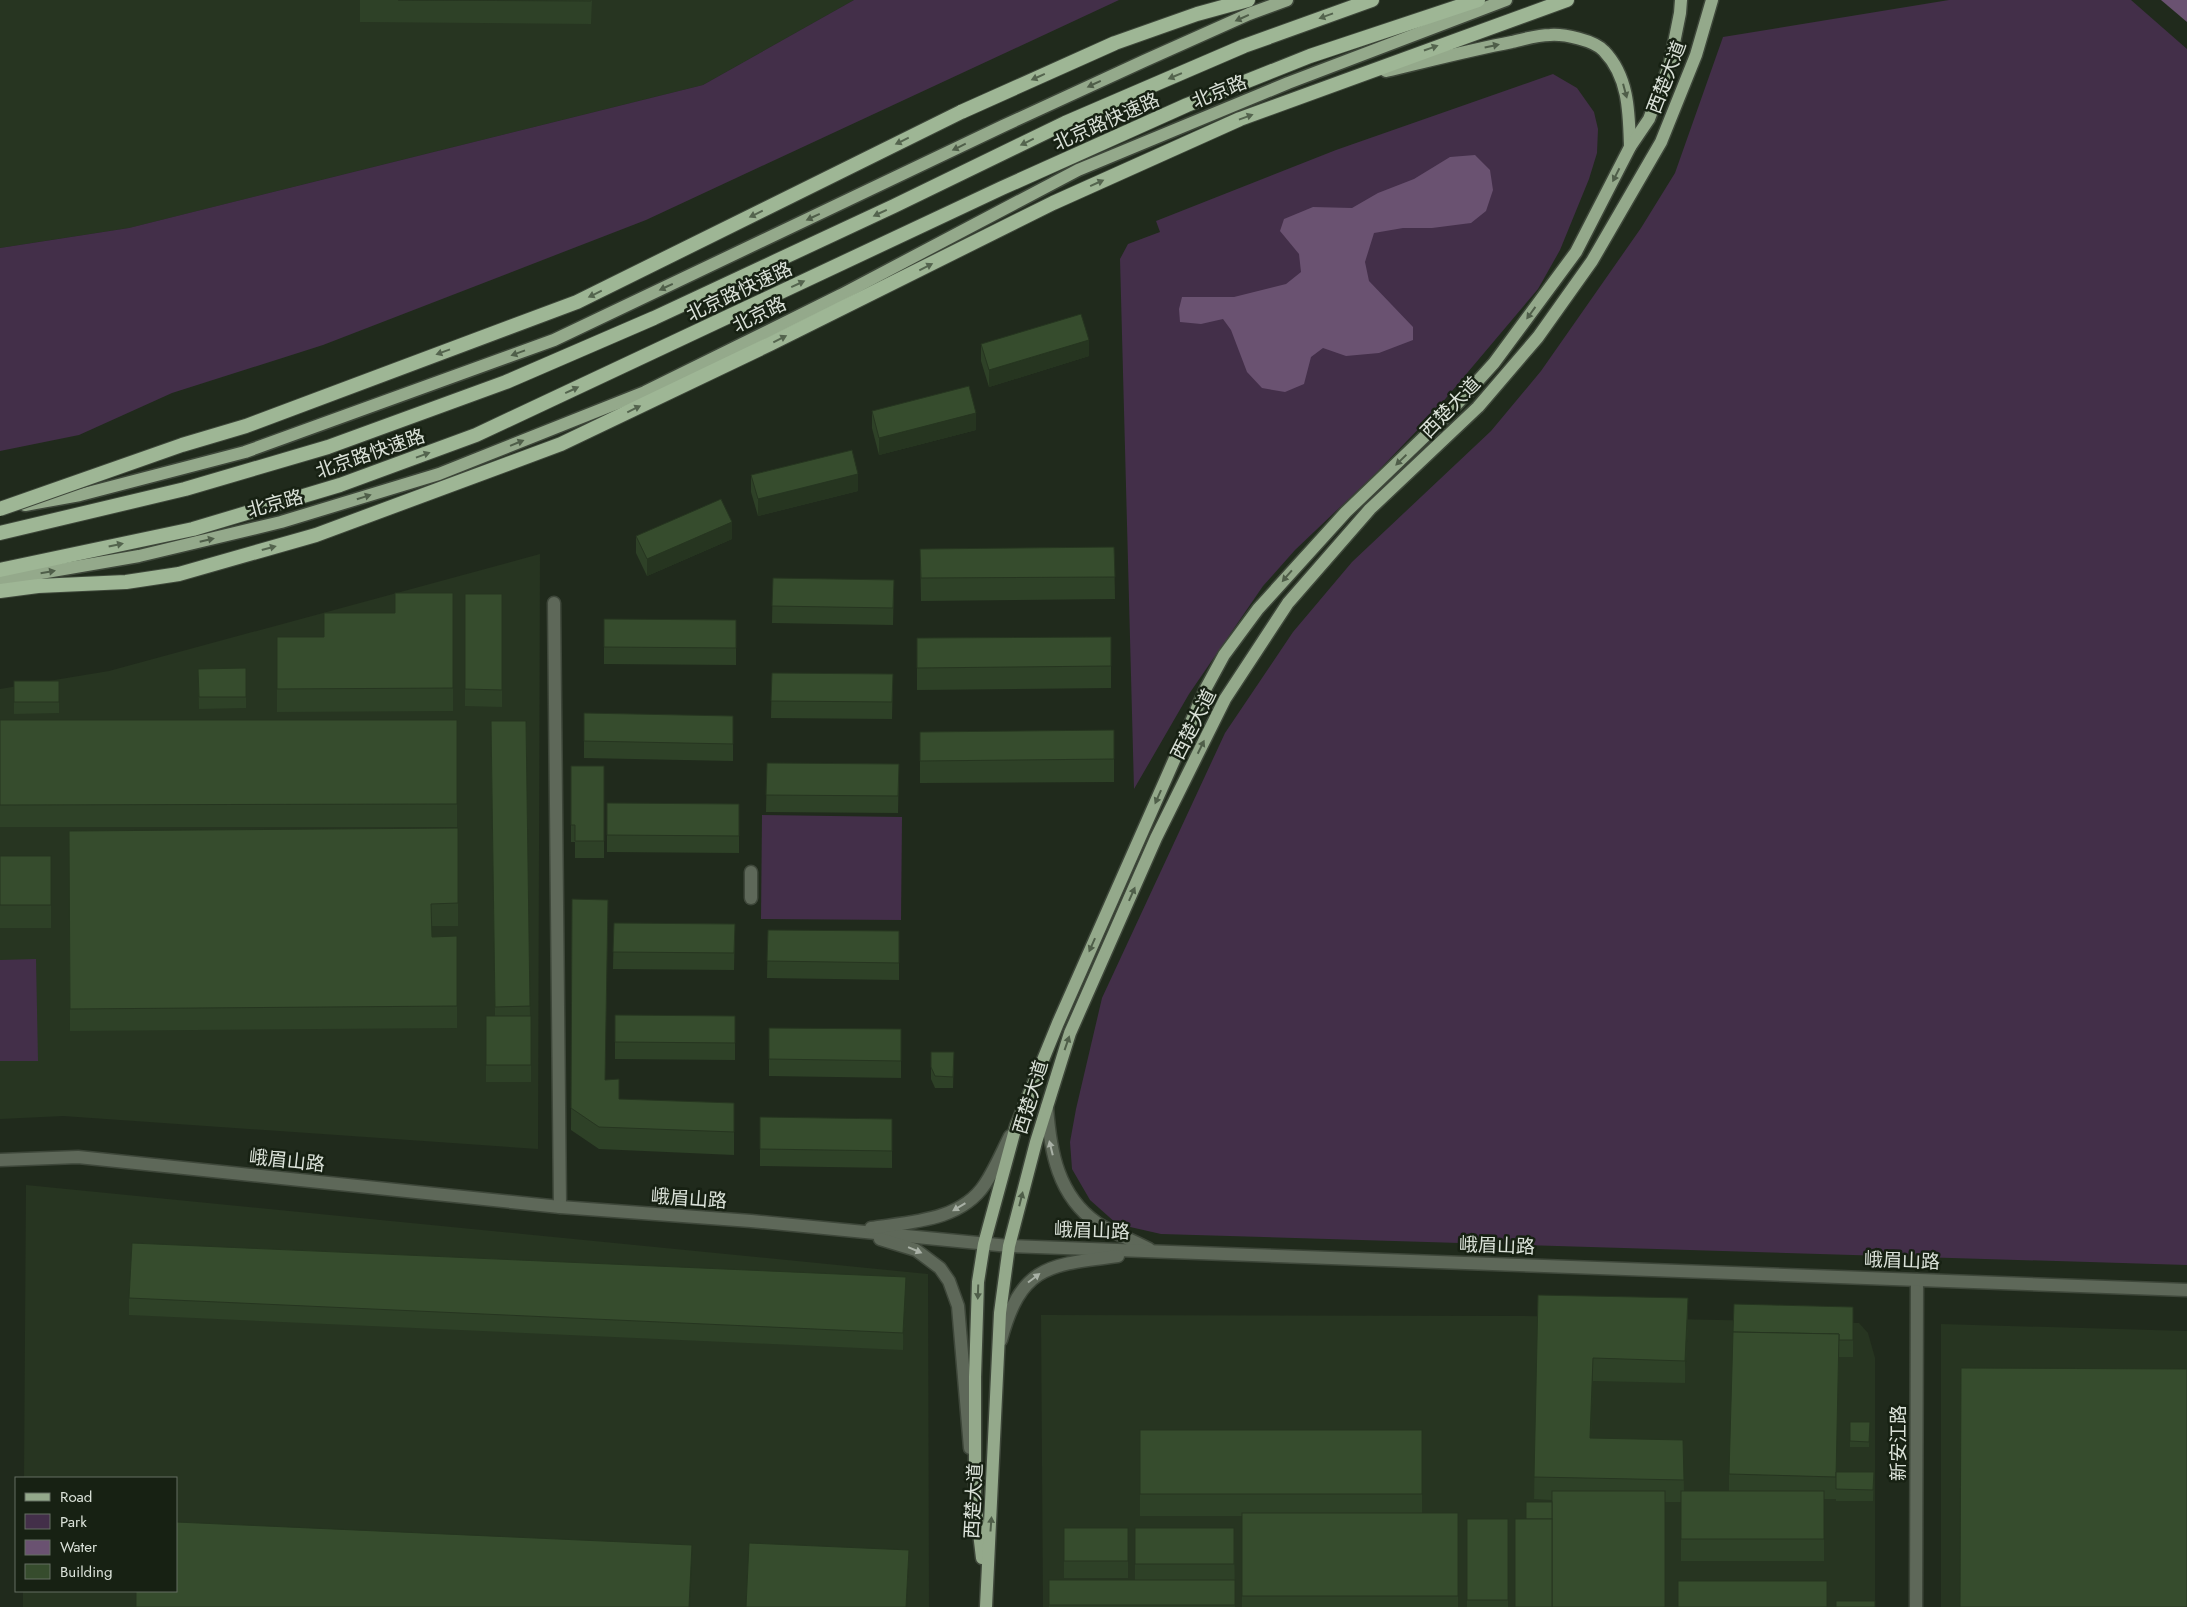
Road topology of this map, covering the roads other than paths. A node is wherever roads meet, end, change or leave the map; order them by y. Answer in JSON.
{"nodes":[{"id":1,"x":1288,"y":0,"type":"edge"},
{"id":2,"x":1372,"y":0,"type":"edge"},
{"id":3,"x":1478,"y":0,"type":"edge"},
{"id":4,"x":1506,"y":0,"type":"edge"},
{"id":5,"x":1567,"y":0,"type":"edge"},
{"id":6,"x":1681,"y":0,"type":"edge"},
{"id":7,"x":1712,"y":0,"type":"edge"},
{"id":8,"x":1244,"y":1,"type":"edge"},
{"id":9,"x":1342,"y":82,"type":"junction"},
{"id":10,"x":1630,"y":147,"type":"junction"},
{"id":11,"x":0,"y":509,"type":"edge"},
{"id":12,"x":0,"y":533,"type":"edge"},
{"id":13,"x":0,"y":570,"type":"edge"},
{"id":14,"x":0,"y":580,"type":"edge"},
{"id":15,"x":0,"y":591,"type":"edge"},
{"id":16,"x":554,"y":603,"type":"dead end"},
{"id":17,"x":751,"y":872,"type":"dead end"},
{"id":18,"x":751,"y":898,"type":"dead end"},
{"id":19,"x":1047,"y":1106,"type":"junction"},
{"id":20,"x":1016,"y":1126,"type":"junction"},
{"id":21,"x":0,"y":1160,"type":"edge"},
{"id":22,"x":560,"y":1207,"type":"junction"},
{"id":23,"x":851,"y":1231,"type":"junction"},
{"id":24,"x":984,"y":1244,"type":"junction"},
{"id":25,"x":1009,"y":1246,"type":"junction"},
{"id":26,"x":1154,"y":1251,"type":"junction"},
{"id":27,"x":1917,"y":1280,"type":"junction"},
{"id":28,"x":2187,"y":1290,"type":"edge"},
{"id":29,"x":998,"y":1352,"type":"junction"},
{"id":30,"x":975,"y":1500,"type":"junction"},
{"id":31,"x":986,"y":1590,"type":"junction"},
{"id":32,"x":986,"y":1607,"type":"edge"},
{"id":33,"x":1916,"y":1607,"type":"edge"}],
"edges":[{"from":1,"to":11,"type":"main road","one_way":true},
{"from":2,"to":12,"type":"highway","name":"北京路快速路","one_way":true},
{"from":13,"to":3,"type":"highway","name":"北京路快速路","one_way":true},
{"from":14,"to":4,"type":"main road","name":"北京路","one_way":true},
{"from":9,"to":5,"type":"highway","one_way":true},
{"from":6,"to":10,"type":"main road","name":"西楚大道"},
{"from":19,"to":7,"type":"main road","name":"西楚大道","one_way":true},
{"from":8,"to":11,"type":"highway","one_way":true,"bridge":true},
{"from":9,"to":10,"type":"main road","one_way":true},
{"from":15,"to":9,"type":"highway","one_way":true},
{"from":10,"to":20,"type":"main road","name":"西楚大道","one_way":true},
{"from":16,"to":22,"type":"street"},
{"from":17,"to":18,"type":"street"},
{"from":25,"to":19,"type":"main road","name":"西楚大道","one_way":true},
{"from":26,"to":19,"type":"street","one_way":true},
{"from":20,"to":23,"type":"street","one_way":true},
{"from":20,"to":24,"type":"main road","name":"西楚大道"},
{"from":21,"to":22,"type":"street","name":"峨眉山路"},
{"from":22,"to":23,"type":"street","name":"峨眉山路"},
{"from":23,"to":24,"type":"street","name":"峨眉山路"},
{"from":23,"to":30,"type":"street","one_way":true},
{"from":24,"to":25,"type":"street","name":"峨眉山路"},
{"from":24,"to":30,"type":"main road","name":"西楚大道","one_way":true},
{"from":25,"to":26,"type":"street","name":"峨眉山路"},
{"from":25,"to":29,"type":"main road","name":"西楚大道"},
{"from":26,"to":27,"type":"street","name":"峨眉山路"},
{"from":29,"to":26,"type":"street","one_way":true},
{"from":27,"to":28,"type":"street","name":"峨眉山路"},
{"from":27,"to":33,"type":"street","name":"新安江路"},
{"from":31,"to":29,"type":"main road","name":"西楚大道","one_way":true},
{"from":30,"to":31,"type":"main road","name":"西楚大道"},
{"from":31,"to":32,"type":"main road","name":"西楚大道"}]}
